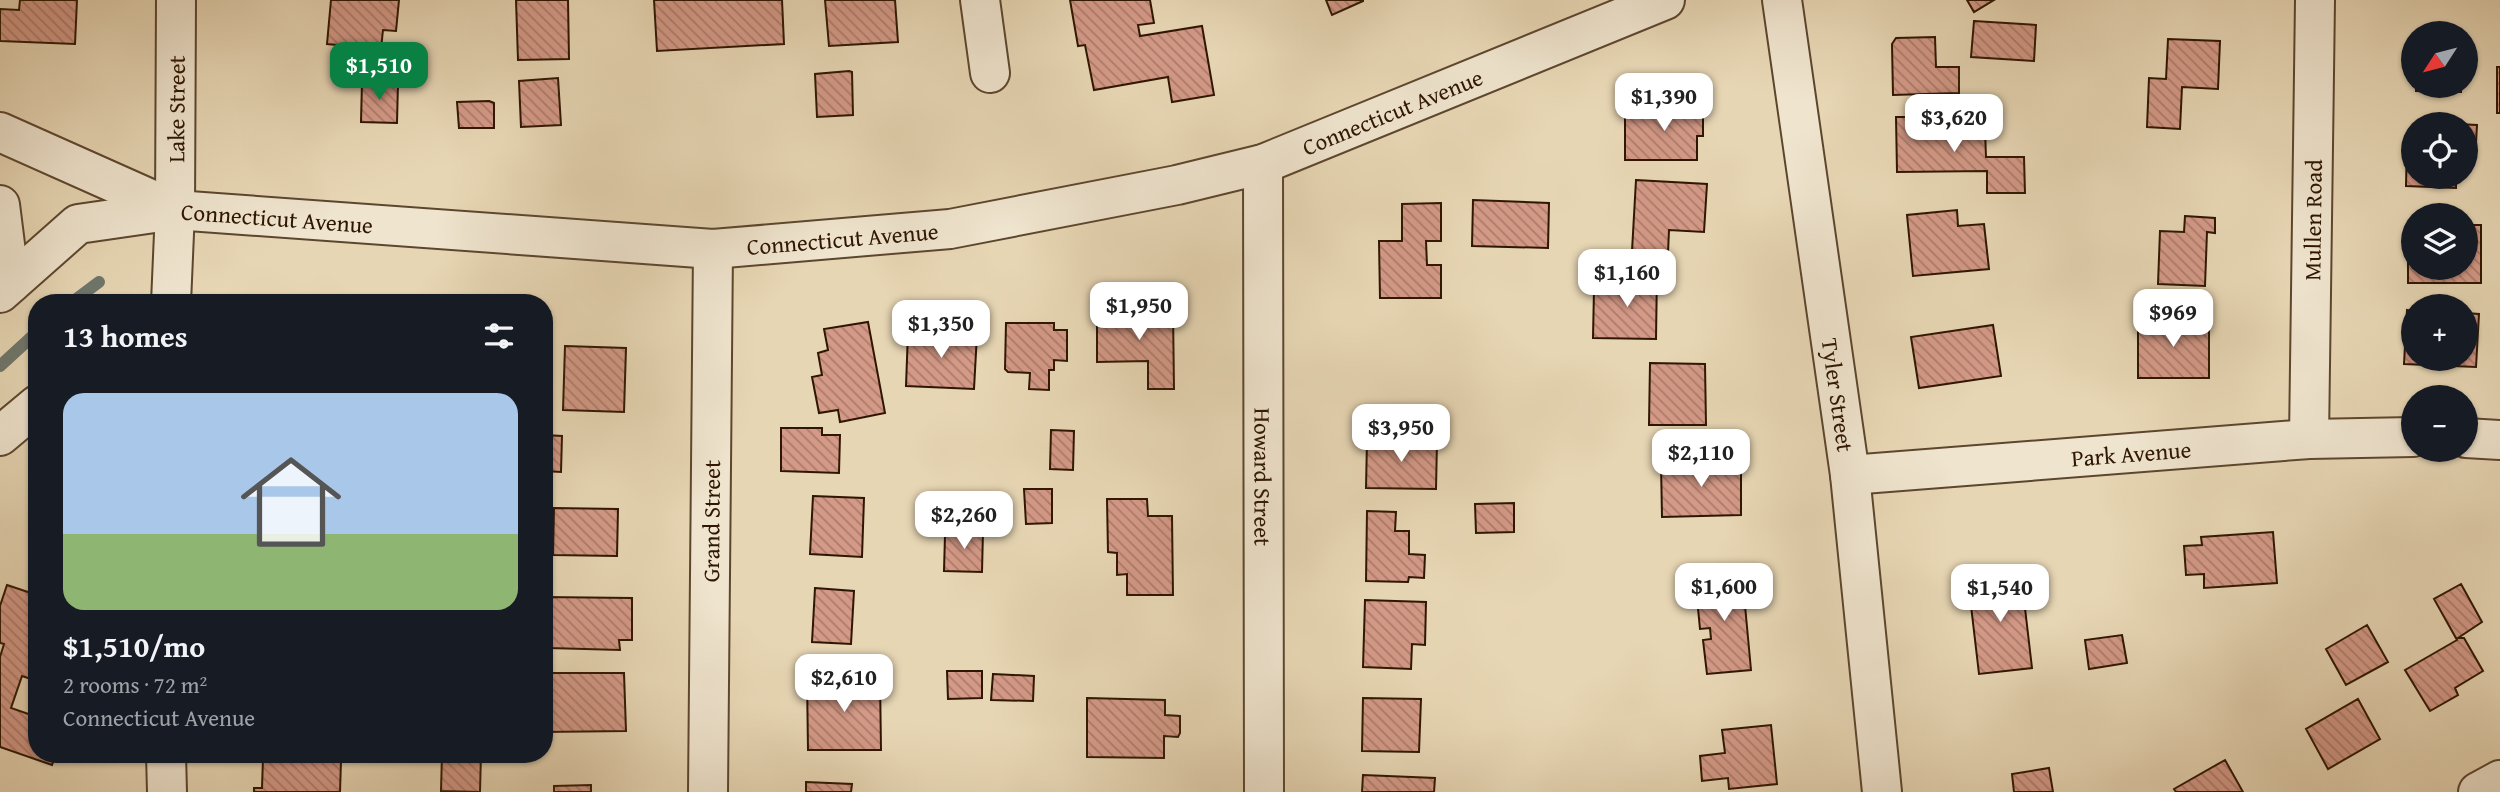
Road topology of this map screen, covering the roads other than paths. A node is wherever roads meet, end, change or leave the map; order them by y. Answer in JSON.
{"nodes":[{"id":1,"x":176,"y":0,"type":"edge"},
{"id":2,"x":980,"y":0,"type":"edge"},
{"id":3,"x":1665,"y":0,"type":"edge"},
{"id":4,"x":1782,"y":0,"type":"edge"},
{"id":5,"x":2315,"y":0,"type":"edge"},
{"id":6,"x":990,"y":73,"type":"dead end"},
{"id":7,"x":0,"y":132,"type":"edge"},
{"id":8,"x":1263,"y":163,"type":"junction"},
{"id":9,"x":0,"y":205,"type":"edge"},
{"id":10,"x":175,"y":209,"type":"junction"},
{"id":11,"x":713,"y":249,"type":"junction"},
{"id":12,"x":5,"y":289,"type":"edge"},
{"id":13,"x":149,"y":294,"type":"edge"},
{"id":14,"x":172,"y":294,"type":"edge"},
{"id":15,"x":28,"y":417,"type":"edge"},
{"id":16,"x":14,"y":435,"type":"edge"},
{"id":17,"x":2401,"y":438,"type":"edge"},
{"id":18,"x":2309,"y":439,"type":"junction"},
{"id":19,"x":2478,"y":439,"type":"edge"},
{"id":20,"x":2500,"y":440,"type":"edge"},
{"id":21,"x":1850,"y":475,"type":"junction"},
{"id":22,"x":166,"y":763,"type":"edge"},
{"id":23,"x":2500,"y":780,"type":"edge"},
{"id":24,"x":167,"y":792,"type":"edge"},
{"id":25,"x":708,"y":792,"type":"edge"},
{"id":26,"x":1264,"y":792,"type":"edge"},
{"id":27,"x":1882,"y":792,"type":"edge"},
{"id":28,"x":2478,"y":792,"type":"edge"}],
"edges":[{"from":1,"to":10,"type":"street","name":"Lake Street"},
{"from":2,"to":6,"type":"street"},
{"from":3,"to":8,"type":"street","name":"Connecticut Avenue"},
{"from":4,"to":21,"type":"street","name":"Tyler Street"},
{"from":5,"to":18,"type":"street","name":"Mullen Road"},
{"from":7,"to":10,"type":"street","name":"Connecticut Avenue"},
{"from":8,"to":11,"type":"street","name":"Connecticut Avenue"},
{"from":8,"to":26,"type":"street","name":"Howard Street"},
{"from":9,"to":12,"type":"street"},
{"from":10,"to":11,"type":"street","name":"Connecticut Avenue"},
{"from":10,"to":12,"type":"street"},
{"from":10,"to":13,"type":"street"},
{"from":10,"to":14,"type":"street","name":"Lake Street"},
{"from":11,"to":25,"type":"street","name":"Grand Street"},
{"from":15,"to":16,"type":"street"},
{"from":17,"to":18,"type":"street","name":"Park Avenue"},
{"from":18,"to":21,"type":"street","name":"Park Avenue"},
{"from":19,"to":20,"type":"street"},
{"from":21,"to":27,"type":"street","name":"Tyler Street"},
{"from":22,"to":24,"type":"street"},
{"from":23,"to":28,"type":"street"}]}
